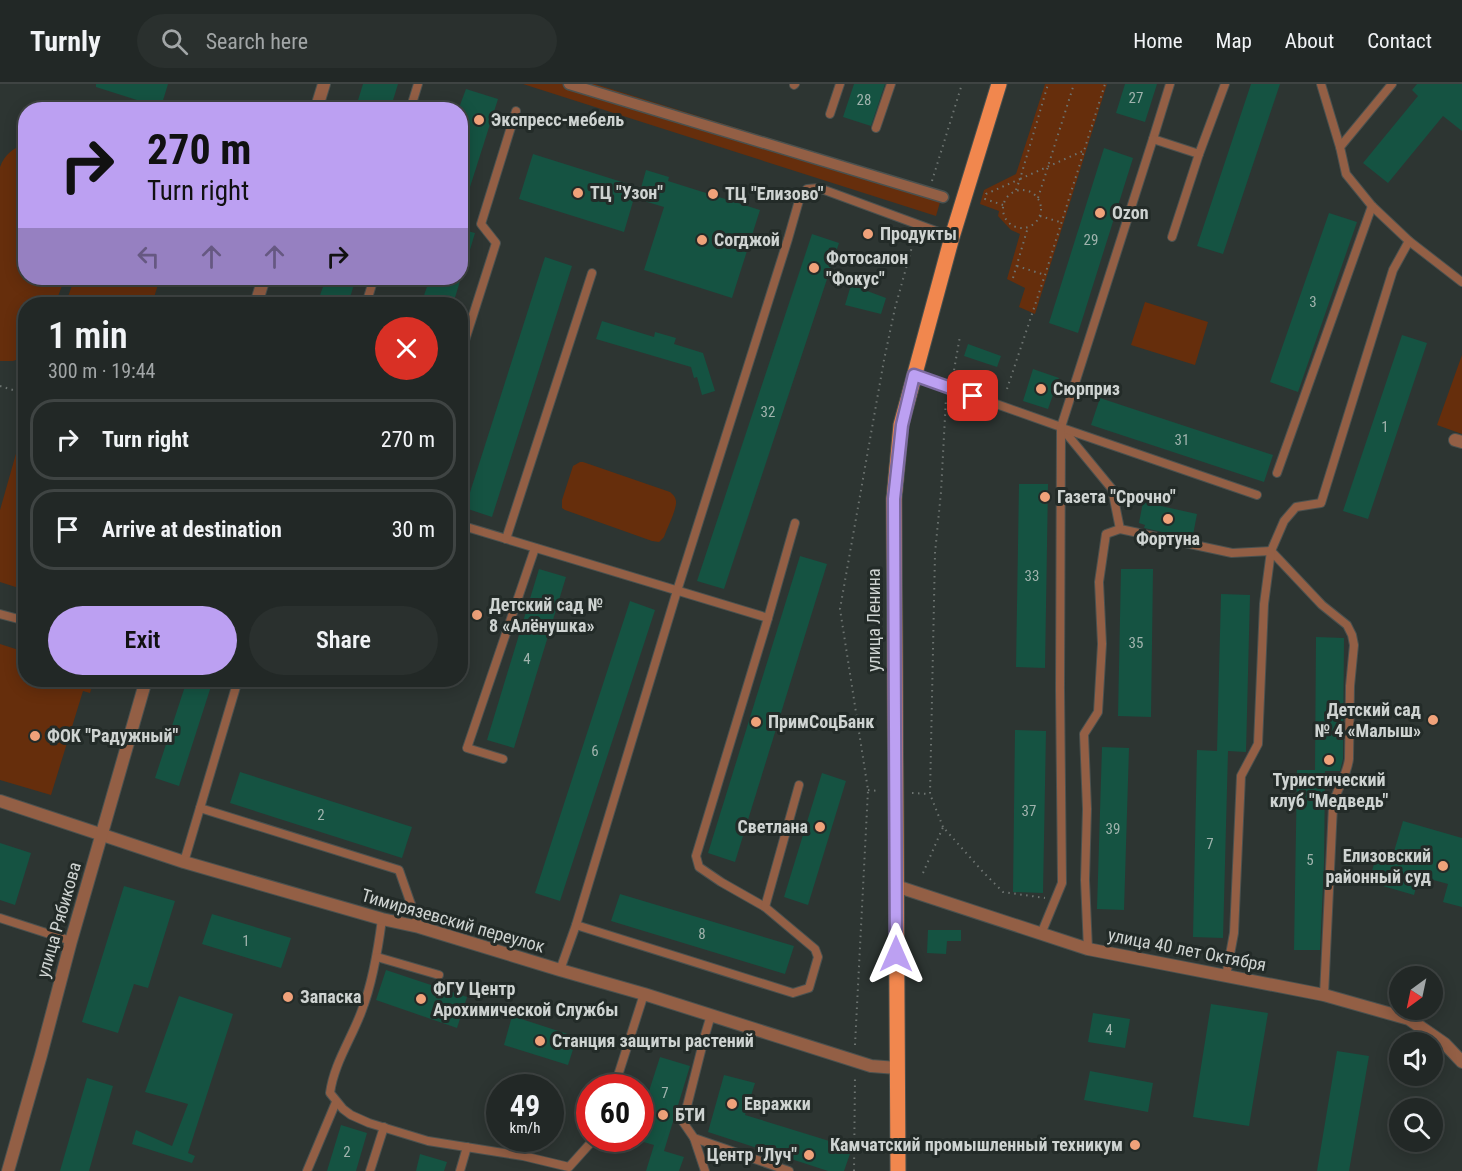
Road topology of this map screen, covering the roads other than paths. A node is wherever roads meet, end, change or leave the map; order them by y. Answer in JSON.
{"nodes":[{"id":1,"x":324,"y":84,"type":"edge"},
{"id":2,"x":418,"y":84,"type":"edge"},
{"id":3,"x":569,"y":84,"type":"edge"},
{"id":4,"x":840,"y":84,"type":"edge"},
{"id":5,"x":891,"y":84,"type":"edge"},
{"id":6,"x":999,"y":84,"type":"edge"},
{"id":7,"x":1170,"y":84,"type":"edge"},
{"id":8,"x":1225,"y":84,"type":"edge"},
{"id":9,"x":1321,"y":84,"type":"edge"},
{"id":10,"x":1392,"y":84,"type":"edge"},
{"id":11,"x":318,"y":102,"type":"edge"},
{"id":12,"x":412,"y":102,"type":"edge"},
{"id":13,"x":516,"y":111,"type":"dead end"},
{"id":14,"x":831,"y":114,"type":"dead end"},
{"id":15,"x":876,"y":128,"type":"dead end"},
{"id":16,"x":1153,"y":139,"type":"junction"},
{"id":17,"x":1340,"y":147,"type":"junction"},
{"id":18,"x":1199,"y":154,"type":"junction"},
{"id":19,"x":943,"y":197,"type":"dead end"},
{"id":20,"x":1372,"y":206,"type":"junction"},
{"id":21,"x":952,"y":237,"type":"junction"},
{"id":22,"x":1172,"y":237,"type":"dead end"},
{"id":23,"x":1409,"y":241,"type":"junction"},
{"id":24,"x":592,"y":273,"type":"dead end"},
{"id":25,"x":1462,"y":282,"type":"edge"},
{"id":26,"x":468,"y":331,"type":"edge"},
{"id":27,"x":914,"y":375,"type":"junction"},
{"id":28,"x":1060,"y":427,"type":"junction"},
{"id":29,"x":1277,"y":473,"type":"dead end"},
{"id":30,"x":1257,"y":495,"type":"dead end"},
{"id":31,"x":795,"y":523,"type":"dead end"},
{"id":32,"x":468,"y":527,"type":"edge"},
{"id":33,"x":1120,"y":529,"type":"junction"},
{"id":34,"x":506,"y":539,"type":"junction"},
{"id":35,"x":535,"y":548,"type":"junction"},
{"id":36,"x":1271,"y":551,"type":"junction"},
{"id":37,"x":677,"y":591,"type":"junction"},
{"id":38,"x":0,"y":614,"type":"edge"},
{"id":39,"x":768,"y":618,"type":"junction"},
{"id":40,"x":18,"y":619,"type":"edge"},
{"id":41,"x":145,"y":687,"type":"edge"},
{"id":42,"x":236,"y":687,"type":"edge"},
{"id":43,"x":503,"y":759,"type":"dead end"},
{"id":44,"x":799,"y":785,"type":"dead end"},
{"id":45,"x":0,"y":801,"type":"edge"},
{"id":46,"x":200,"y":808,"type":"junction"},
{"id":47,"x":102,"y":834,"type":"junction"},
{"id":48,"x":184,"y":862,"type":"junction"},
{"id":49,"x":896,"y":886,"type":"junction"},
{"id":50,"x":765,"y":907,"type":"junction"},
{"id":51,"x":0,"y":918,"type":"edge"},
{"id":52,"x":382,"y":919,"type":"junction"},
{"id":53,"x":576,"y":926,"type":"junction"},
{"id":54,"x":419,"y":927,"type":"junction"},
{"id":55,"x":1041,"y":934,"type":"junction"},
{"id":56,"x":71,"y":941,"type":"junction"},
{"id":57,"x":1088,"y":949,"type":"junction"},
{"id":58,"x":377,"y":957,"type":"junction"},
{"id":59,"x":560,"y":970,"type":"junction"},
{"id":60,"x":439,"y":975,"type":"dead end"},
{"id":61,"x":1226,"y":976,"type":"junction"},
{"id":62,"x":644,"y":994,"type":"junction"},
{"id":63,"x":1324,"y":996,"type":"junction"},
{"id":64,"x":711,"y":1015,"type":"junction"},
{"id":65,"x":1462,"y":1062,"type":"edge"},
{"id":66,"x":897,"y":1068,"type":"junction"},
{"id":67,"x":618,"y":1074,"type":"edge"},
{"id":68,"x":336,"y":1102,"type":"junction"},
{"id":69,"x":384,"y":1127,"type":"junction"},
{"id":70,"x":694,"y":1138,"type":"junction"},
{"id":71,"x":467,"y":1147,"type":"junction"},
{"id":72,"x":582,"y":1152,"type":"edge"},
{"id":73,"x":553,"y":1167,"type":"edge"},
{"id":74,"x":8,"y":1171,"type":"edge"},
{"id":75,"x":307,"y":1171,"type":"edge"},
{"id":76,"x":370,"y":1171,"type":"edge"},
{"id":77,"x":460,"y":1171,"type":"edge"},
{"id":78,"x":705,"y":1171,"type":"edge"},
{"id":79,"x":789,"y":1171,"type":"edge"},
{"id":80,"x":898,"y":1171,"type":"edge"}],
"edges":[{"from":1,"to":11,"type":"street"},
{"from":2,"to":12,"type":"lane"},
{"from":3,"to":19,"type":"street"},
{"from":4,"to":14,"type":"lane"},
{"from":5,"to":15,"type":"lane"},
{"from":6,"to":21,"type":"main road","name":"улица Ленина"},
{"from":7,"to":16,"type":"lane"},
{"from":8,"to":18,"type":"lane"},
{"from":9,"to":17,"type":"lane"},
{"from":10,"to":17,"type":"lane"},
{"from":13,"to":26,"type":"lane"},
{"from":16,"to":18,"type":"lane"},
{"from":16,"to":28,"type":"lane"},
{"from":17,"to":20,"type":"lane"},
{"from":18,"to":22,"type":"lane"},
{"from":20,"to":23,"type":"lane"},
{"from":20,"to":29,"type":"lane"},
{"from":21,"to":27,"type":"main road","name":"улица Ленина"},
{"from":21,"to":37,"type":"lane"},
{"from":23,"to":25,"type":"lane"},
{"from":23,"to":36,"type":"lane"},
{"from":24,"to":34,"type":"lane"},
{"from":27,"to":28,"type":"lane"},
{"from":27,"to":49,"type":"main road","name":"улица Ленина"},
{"from":28,"to":30,"type":"lane"},
{"from":28,"to":33,"type":"lane"},
{"from":28,"to":55,"type":"lane"},
{"from":31,"to":39,"type":"lane"},
{"from":32,"to":34,"type":"lane"},
{"from":33,"to":36,"type":"lane"},
{"from":33,"to":57,"type":"lane"},
{"from":34,"to":35,"type":"lane"},
{"from":35,"to":37,"type":"lane"},
{"from":35,"to":43,"type":"lane"},
{"from":36,"to":61,"type":"lane"},
{"from":36,"to":63,"type":"lane"},
{"from":37,"to":39,"type":"lane"},
{"from":37,"to":53,"type":"lane"},
{"from":38,"to":40,"type":"lane"},
{"from":39,"to":50,"type":"lane"},
{"from":41,"to":47,"type":"street","name":"улица Рябикова"},
{"from":42,"to":46,"type":"lane"},
{"from":44,"to":50,"type":"lane"},
{"from":45,"to":47,"type":"street","name":"Тимирязевский переулок"},
{"from":46,"to":48,"type":"lane"},
{"from":46,"to":54,"type":"lane"},
{"from":47,"to":48,"type":"street","name":"Тимирязевский переулок"},
{"from":47,"to":56,"type":"street","name":"улица Рябикова"},
{"from":48,"to":52,"type":"street","name":"Тимирязевский переулок"},
{"from":49,"to":55,"type":"street","name":"улица 40 лет Октября"},
{"from":49,"to":66,"type":"main road","name":"улица Ленина"},
{"from":50,"to":53,"type":"lane"},
{"from":51,"to":56,"type":"lane"},
{"from":52,"to":54,"type":"street","name":"Тимирязевский переулок"},
{"from":52,"to":58,"type":"lane"},
{"from":53,"to":59,"type":"lane"},
{"from":54,"to":59,"type":"street","name":"Тимирязевский переулок"},
{"from":55,"to":57,"type":"street","name":"улица 40 лет Октября"},
{"from":56,"to":74,"type":"street","name":"улица Рябикова"},
{"from":57,"to":61,"type":"street","name":"улица 40 лет Октября"},
{"from":58,"to":60,"type":"lane"},
{"from":58,"to":68,"type":"lane"},
{"from":59,"to":62,"type":"street","name":"Тимирязевский переулок"},
{"from":61,"to":63,"type":"street","name":"улица 40 лет Октября"},
{"from":62,"to":64,"type":"street","name":"Тимирязевский переулок"},
{"from":62,"to":67,"type":"lane"},
{"from":63,"to":65,"type":"street","name":"улица 40 лет Октября"},
{"from":64,"to":66,"type":"street","name":"Тимирязевский переулок"},
{"from":64,"to":70,"type":"lane"},
{"from":66,"to":80,"type":"main road","name":"улица Ленина"},
{"from":68,"to":69,"type":"lane"},
{"from":68,"to":75,"type":"lane"},
{"from":69,"to":71,"type":"lane"},
{"from":69,"to":76,"type":"lane"},
{"from":70,"to":78,"type":"lane"},
{"from":70,"to":79,"type":"lane"},
{"from":71,"to":73,"type":"lane"},
{"from":71,"to":77,"type":"lane"},
{"from":72,"to":73,"type":"lane"}]}
